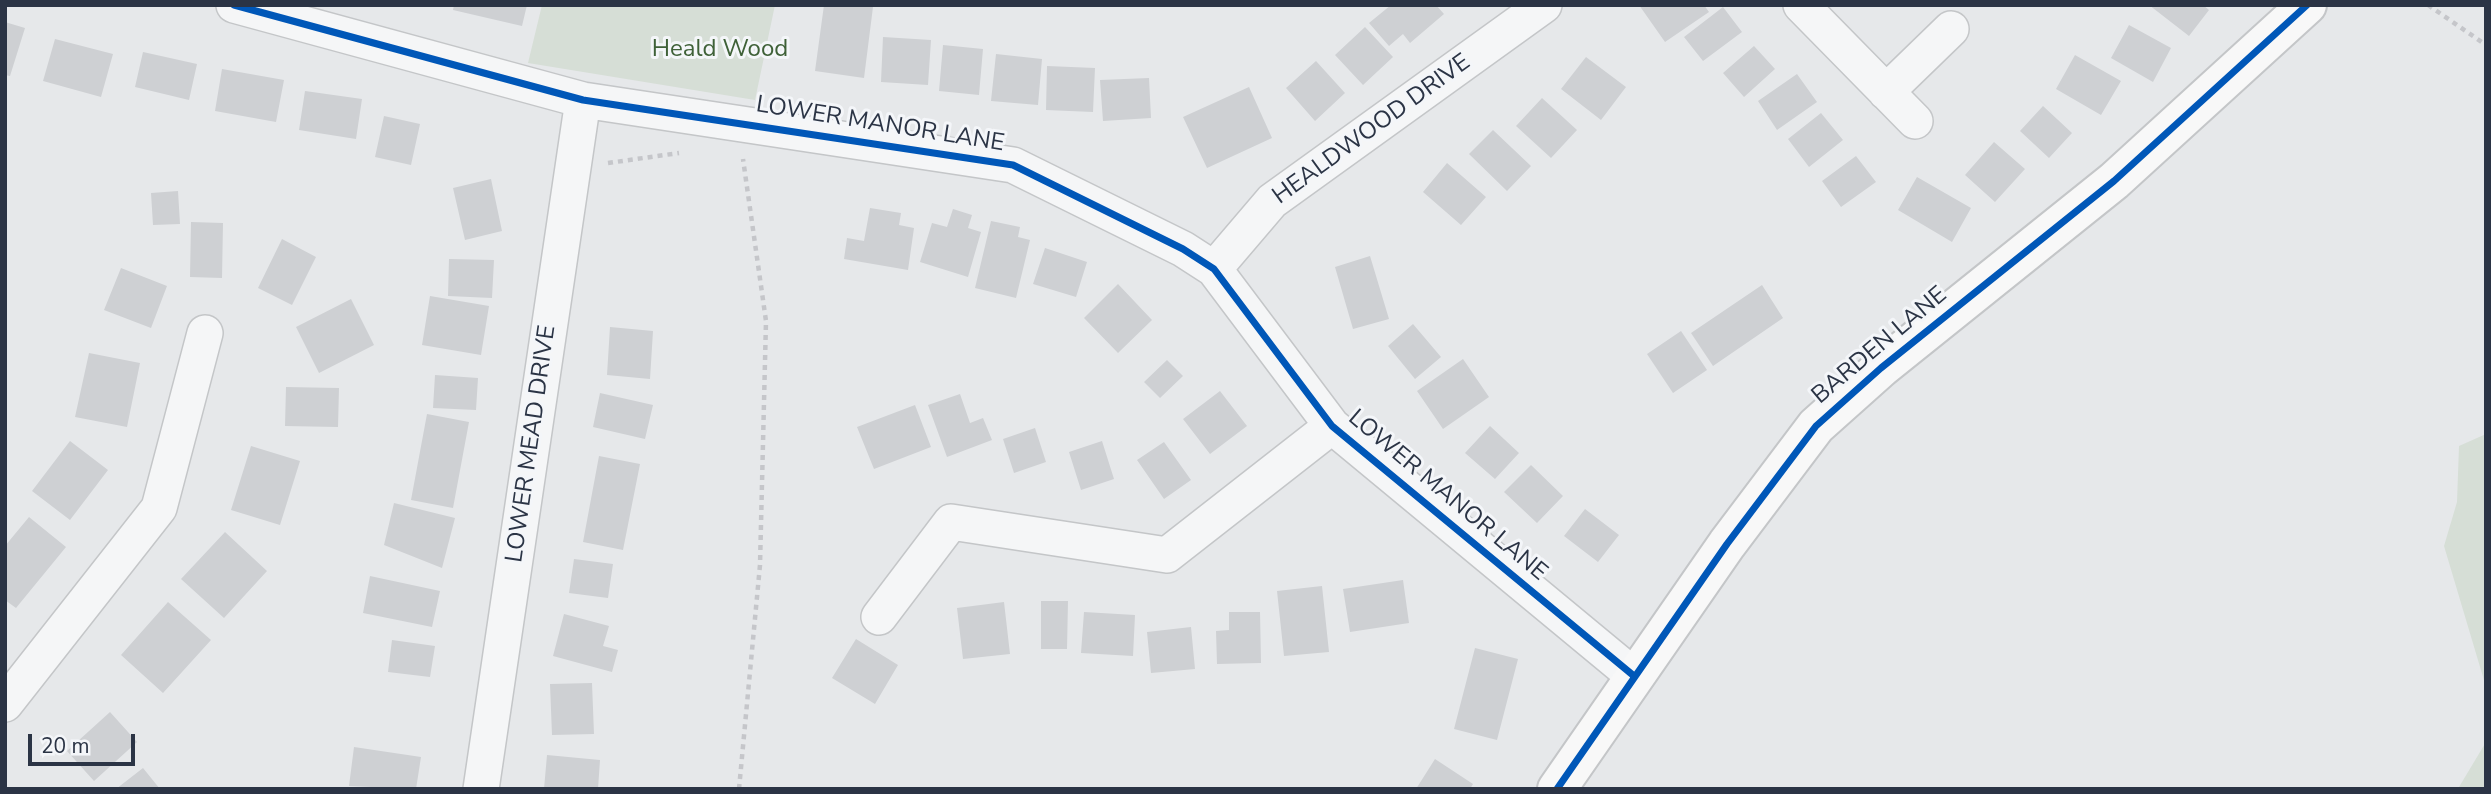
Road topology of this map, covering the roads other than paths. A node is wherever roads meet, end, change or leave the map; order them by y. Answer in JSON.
{"nodes":[{"id":1,"x":234,"y":5,"type":"edge"},
{"id":2,"x":1544,"y":5,"type":"edge"},
{"id":3,"x":1801,"y":5,"type":"edge"},
{"id":4,"x":2307,"y":5,"type":"edge"},
{"id":5,"x":1951,"y":29,"type":"dead end"},
{"id":6,"x":1885,"y":92,"type":"junction"},
{"id":7,"x":583,"y":100,"type":"junction"},
{"id":8,"x":1914,"y":121,"type":"dead end"},
{"id":9,"x":1214,"y":269,"type":"junction"},
{"id":10,"x":205,"y":333,"type":"dead end"},
{"id":11,"x":1332,"y":426,"type":"junction"},
{"id":12,"x":879,"y":617,"type":"dead end"},
{"id":13,"x":1634,"y":676,"type":"junction"},
{"id":14,"x":5,"y":704,"type":"edge"},
{"id":15,"x":481,"y":789,"type":"edge"},
{"id":16,"x":1557,"y":789,"type":"edge"}],
"edges":[{"from":1,"to":7,"type":"street","name":"LOWER MANOR LANE"},
{"from":2,"to":9,"type":"street","name":"HEALDWOOD DRIVE"},
{"from":3,"to":6,"type":"street"},
{"from":4,"to":13,"type":"street","name":"BARDEN LANE"},
{"from":5,"to":6,"type":"street"},
{"from":6,"to":8,"type":"street"},
{"from":7,"to":9,"type":"street","name":"LOWER MANOR LANE"},
{"from":7,"to":15,"type":"street","name":"LOWER MEAD DRIVE"},
{"from":9,"to":11,"type":"street","name":"LOWER MANOR LANE"},
{"from":10,"to":14,"type":"street"},
{"from":11,"to":12,"type":"street","name":"LOWER MANOR LANE"},
{"from":11,"to":13,"type":"street","name":"LOWER MANOR LANE"},
{"from":13,"to":16,"type":"street","name":"BARDEN LANE"}]}
